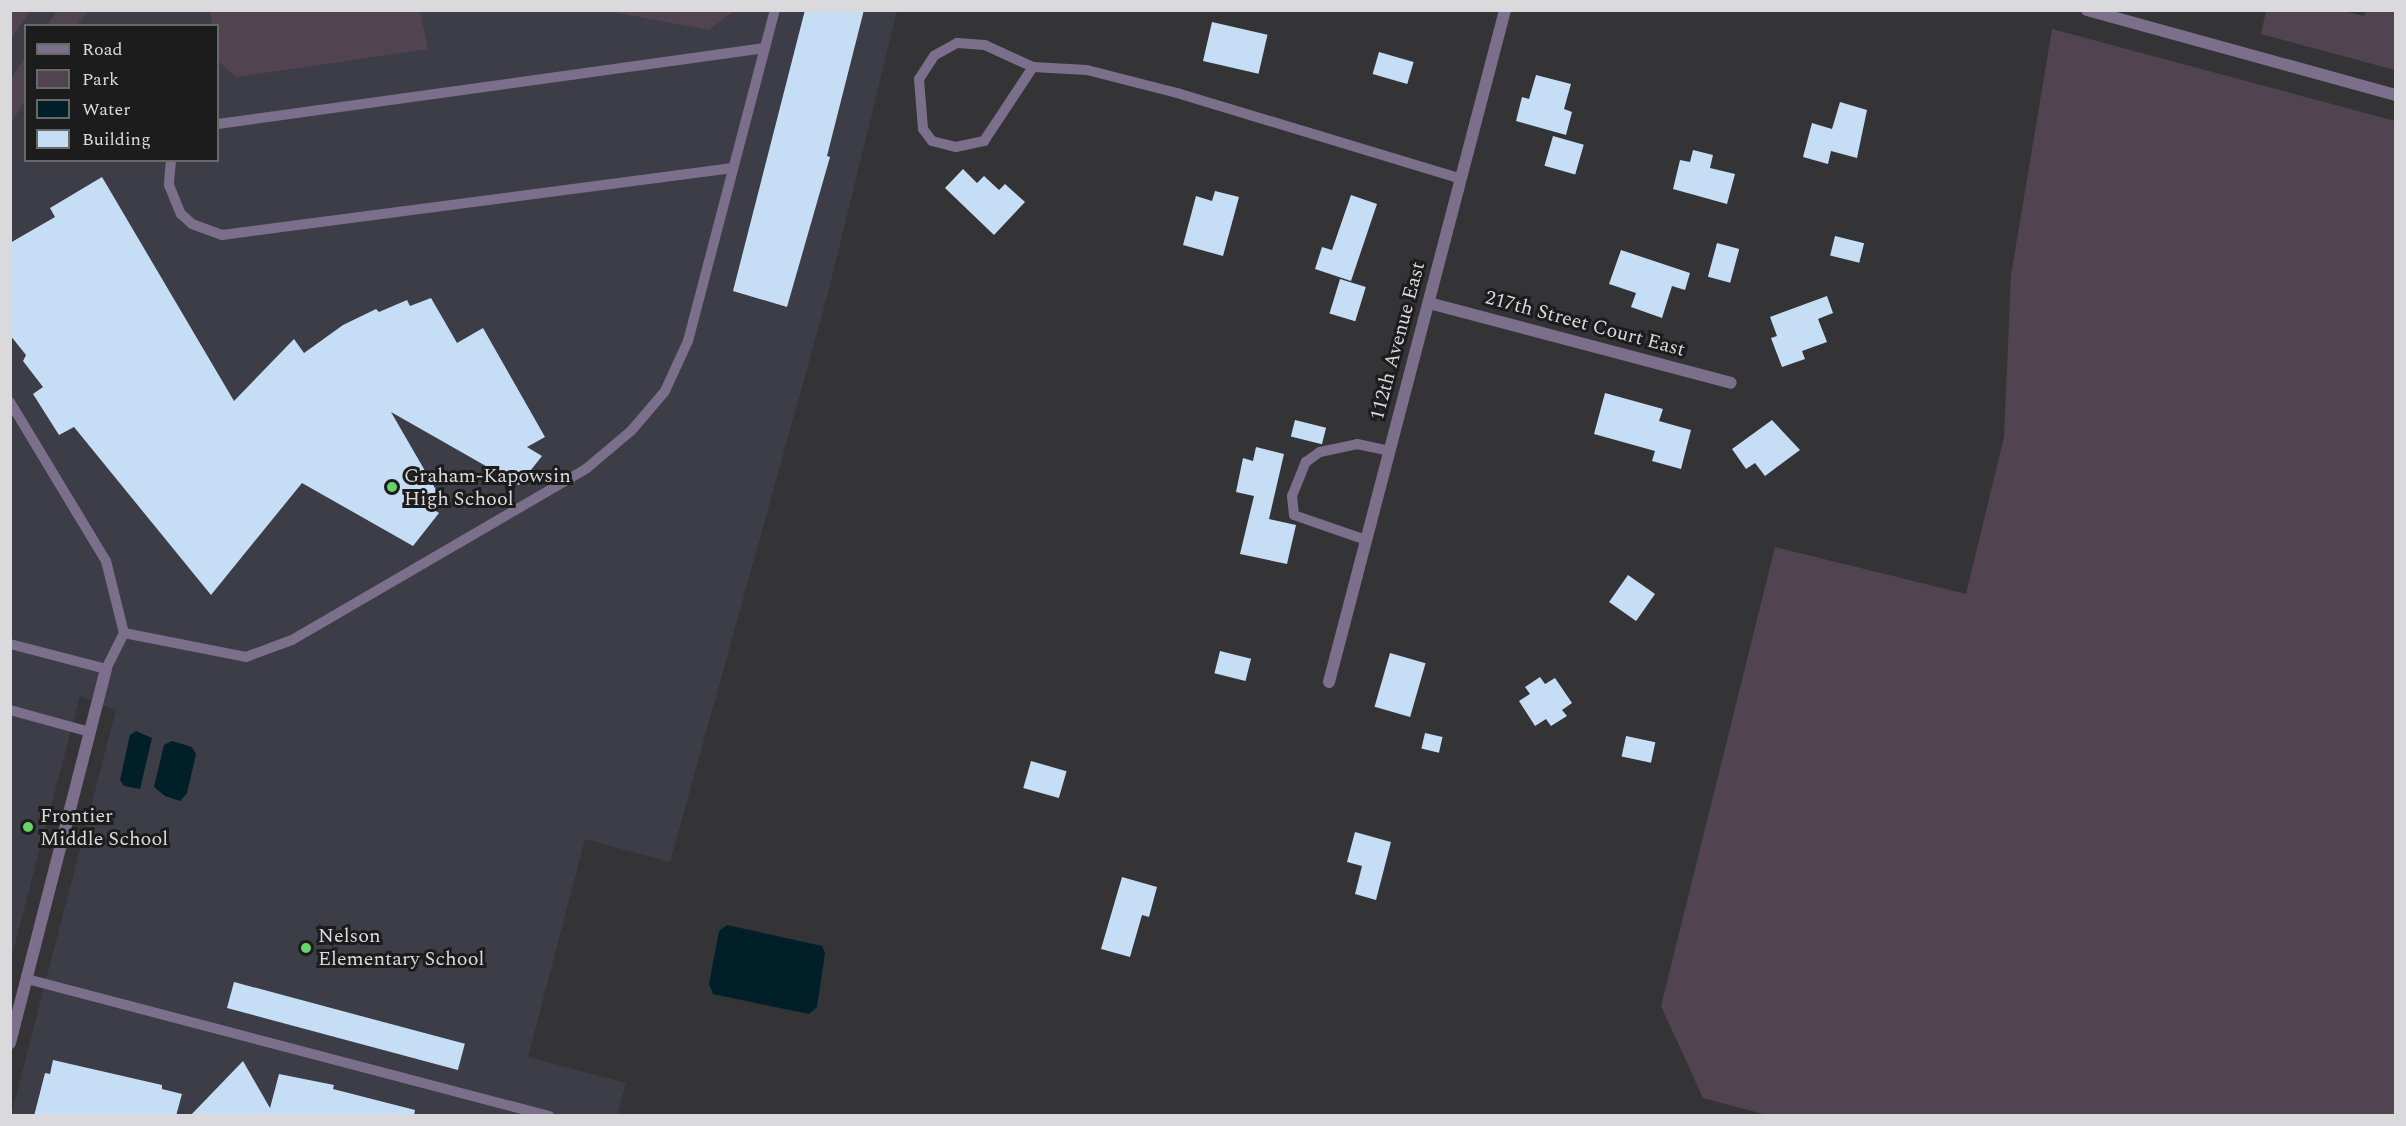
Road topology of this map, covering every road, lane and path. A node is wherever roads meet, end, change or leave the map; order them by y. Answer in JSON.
{"nodes":[{"id":1,"x":775,"y":10,"type":"edge"},
{"id":2,"x":1505,"y":10,"type":"edge"},
{"id":3,"x":2087,"y":10,"type":"edge"},
{"id":4,"x":765,"y":48,"type":"junction"},
{"id":5,"x":1033,"y":67,"type":"junction"},
{"id":6,"x":2396,"y":94,"type":"edge"},
{"id":7,"x":219,"y":124,"type":"edge"},
{"id":8,"x":171,"y":162,"type":"edge"},
{"id":9,"x":733,"y":168,"type":"junction"},
{"id":10,"x":1461,"y":179,"type":"junction"},
{"id":11,"x":1429,"y":303,"type":"junction"},
{"id":12,"x":1731,"y":383,"type":"dead end"},
{"id":13,"x":10,"y":402,"type":"edge"},
{"id":14,"x":1389,"y":451,"type":"junction"},
{"id":15,"x":1366,"y":540,"type":"junction"},
{"id":16,"x":124,"y":633,"type":"junction"},
{"id":17,"x":10,"y":644,"type":"edge"},
{"id":18,"x":106,"y":669,"type":"junction"},
{"id":19,"x":1329,"y":682,"type":"dead end"},
{"id":20,"x":10,"y":710,"type":"edge"},
{"id":21,"x":90,"y":732,"type":"junction"},
{"id":22,"x":27,"y":979,"type":"junction"},
{"id":23,"x":10,"y":1043,"type":"edge"},
{"id":24,"x":549,"y":1116,"type":"edge"}],
"edges":[{"from":1,"to":4,"type":"lane"},
{"from":2,"to":10,"type":"street","name":"112th Avenue East"},
{"from":3,"to":6,"type":"street"},
{"from":4,"to":7,"type":"lane"},
{"from":4,"to":9,"type":"lane"},
{"from":5,"to":5,"type":"lane"},
{"from":5,"to":10,"type":"lane"},
{"from":8,"to":9,"type":"lane"},
{"from":9,"to":16,"type":"lane"},
{"from":10,"to":11,"type":"street","name":"112th Avenue East"},
{"from":11,"to":12,"type":"street","name":"217th Street Court East"},
{"from":11,"to":14,"type":"street","name":"112th Avenue East"},
{"from":13,"to":16,"type":"lane"},
{"from":14,"to":15,"type":"street","name":"112th Avenue East"},
{"from":14,"to":15,"type":"lane"},
{"from":15,"to":19,"type":"street","name":"112th Avenue East"},
{"from":16,"to":18,"type":"lane"},
{"from":17,"to":18,"type":"lane"},
{"from":18,"to":21,"type":"street"},
{"from":20,"to":21,"type":"lane"},
{"from":21,"to":22,"type":"street"},
{"from":22,"to":23,"type":"street"},
{"from":22,"to":24,"type":"lane"}]}
